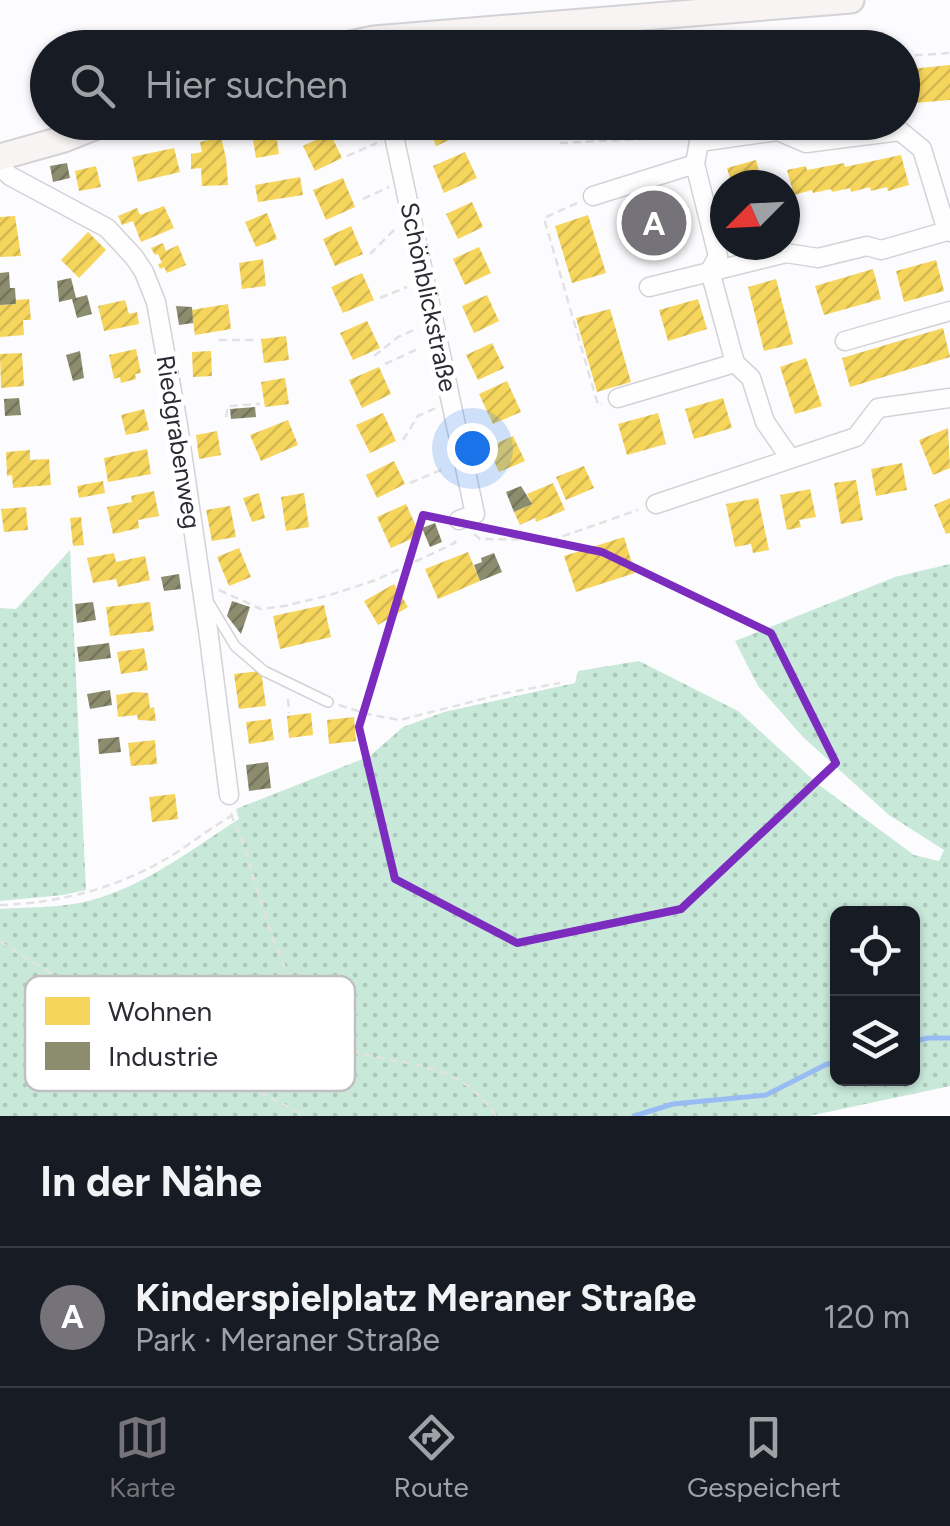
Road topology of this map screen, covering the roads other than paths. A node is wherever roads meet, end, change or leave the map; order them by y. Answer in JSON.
{"nodes":[{"id":1,"x":851,"y":0,"type":"edge"},
{"id":2,"x":518,"y":30,"type":"edge"},
{"id":3,"x":61,"y":140,"type":"edge"},
{"id":4,"x":395,"y":140,"type":"edge"},
{"id":5,"x":715,"y":140,"type":"edge"},
{"id":6,"x":798,"y":140,"type":"edge"},
{"id":7,"x":832,"y":140,"type":"edge"},
{"id":8,"x":911,"y":140,"type":"edge"},
{"id":9,"x":0,"y":158,"type":"edge"},
{"id":10,"x":695,"y":164,"type":"junction"},
{"id":11,"x":0,"y":166,"type":"edge"},
{"id":12,"x":593,"y":196,"type":"road end"},
{"id":13,"x":948,"y":231,"type":"edge"},
{"id":14,"x":710,"y":271,"type":"junction"},
{"id":15,"x":649,"y":287,"type":"dead end"},
{"id":16,"x":950,"y":310,"type":"edge"},
{"id":17,"x":845,"y":342,"type":"dead end"},
{"id":18,"x":735,"y":363,"type":"junction"},
{"id":19,"x":618,"y":398,"type":"road end"},
{"id":20,"x":950,"y":398,"type":"edge"},
{"id":21,"x":790,"y":458,"type":"junction"},
{"id":22,"x":656,"y":504,"type":"road end"},
{"id":23,"x":459,"y":520,"type":"road end"},
{"id":24,"x":202,"y":592,"type":"junction"},
{"id":25,"x":328,"y":702,"type":"road end"},
{"id":26,"x":228,"y":794,"type":"dead end"}],
"edges":[{"from":1,"to":2,"type":"street"},
{"from":3,"to":9,"type":"street"},
{"from":4,"to":23,"type":"street","name":"Schönblickstraße"},
{"from":5,"to":10,"type":"street"},
{"from":6,"to":7,"type":"street"},
{"from":8,"to":13,"type":"street"},
{"from":10,"to":12,"type":"street"},
{"from":10,"to":14,"type":"street"},
{"from":11,"to":24,"type":"street","name":"Riedgrabenweg"},
{"from":13,"to":14,"type":"street"},
{"from":14,"to":15,"type":"street"},
{"from":14,"to":18,"type":"street"},
{"from":16,"to":17,"type":"street"},
{"from":18,"to":19,"type":"street"},
{"from":18,"to":21,"type":"street"},
{"from":20,"to":21,"type":"street"},
{"from":21,"to":22,"type":"street"},
{"from":24,"to":25,"type":"lane"},
{"from":24,"to":26,"type":"street","name":"Riedgrabenweg"}]}
